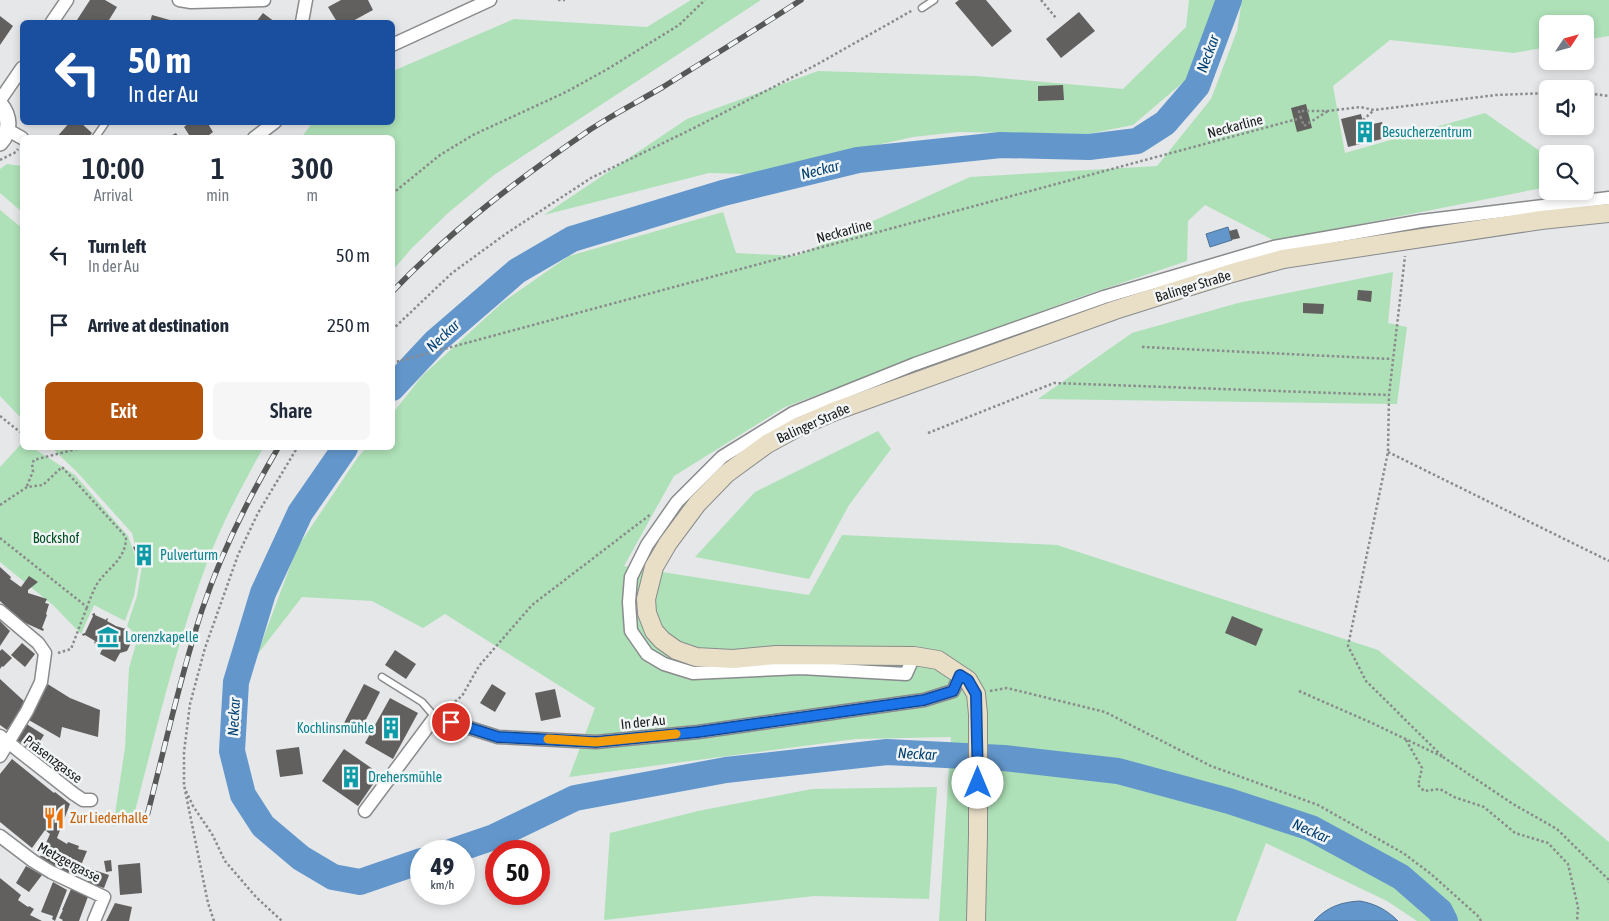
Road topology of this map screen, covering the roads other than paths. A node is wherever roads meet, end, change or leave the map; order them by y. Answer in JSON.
{"nodes":[{"id":1,"x":67,"y":0,"type":"edge"},
{"id":2,"x":264,"y":0,"type":"edge"},
{"id":3,"x":306,"y":0,"type":"edge"},
{"id":4,"x":490,"y":0,"type":"edge"},
{"id":5,"x":934,"y":0,"type":"edge"},
{"id":6,"x":187,"y":1,"type":"edge"},
{"id":7,"x":922,"y":8,"type":"road end"},
{"id":8,"x":53,"y":20,"type":"edge"},
{"id":9,"x":302,"y":20,"type":"edge"},
{"id":10,"x":395,"y":44,"type":"edge"},
{"id":11,"x":20,"y":71,"type":"edge"},
{"id":12,"x":0,"y":100,"type":"edge"},
{"id":13,"x":0,"y":104,"type":"edge"},
{"id":14,"x":271,"y":125,"type":"edge"},
{"id":15,"x":258,"y":135,"type":"edge"},
{"id":16,"x":4,"y":136,"type":"edge"},
{"id":17,"x":20,"y":138,"type":"edge"},
{"id":18,"x":1609,"y":198,"type":"edge"},
{"id":19,"x":1609,"y":212,"type":"edge"},
{"id":20,"x":0,"y":611,"type":"edge"},
{"id":21,"x":914,"y":656,"type":"junction"},
{"id":22,"x":960,"y":675,"type":"junction"},
{"id":23,"x":382,"y":677,"type":"dead end"},
{"id":24,"x":435,"y":717,"type":"junction"},
{"id":25,"x":4,"y":740,"type":"edge"},
{"id":26,"x":0,"y":756,"type":"edge"},
{"id":27,"x":91,"y":800,"type":"dead end"},
{"id":28,"x":365,"y":811,"type":"dead end"},
{"id":29,"x":0,"y":836,"type":"edge"},
{"id":30,"x":94,"y":921,"type":"edge"},
{"id":31,"x":976,"y":921,"type":"edge"}],
"edges":[{"from":1,"to":8,"type":"street"},
{"from":2,"to":6,"type":"street"},
{"from":3,"to":9,"type":"street"},
{"from":4,"to":10,"type":"street"},
{"from":5,"to":7,"type":"lane"},
{"from":11,"to":12,"type":"street"},
{"from":13,"to":16,"type":"street"},
{"from":14,"to":15,"type":"street"},
{"from":16,"to":17,"type":"street"},
{"from":18,"to":21,"type":"street"},
{"from":19,"to":21,"type":"main road","name":"Balinger Straße"},
{"from":20,"to":25,"type":"street"},
{"from":21,"to":22,"type":"main road","name":"Balinger Straße"},
{"from":22,"to":24,"type":"street","name":"In der Au"},
{"from":22,"to":31,"type":"main road","name":"Balinger Straße"},
{"from":23,"to":24,"type":"lane"},
{"from":24,"to":28,"type":"street"},
{"from":25,"to":26,"type":"street"},
{"from":25,"to":27,"type":"street","name":"Präsenzgasse"},
{"from":29,"to":30,"type":"street","name":"Metzgergasse"}]}
